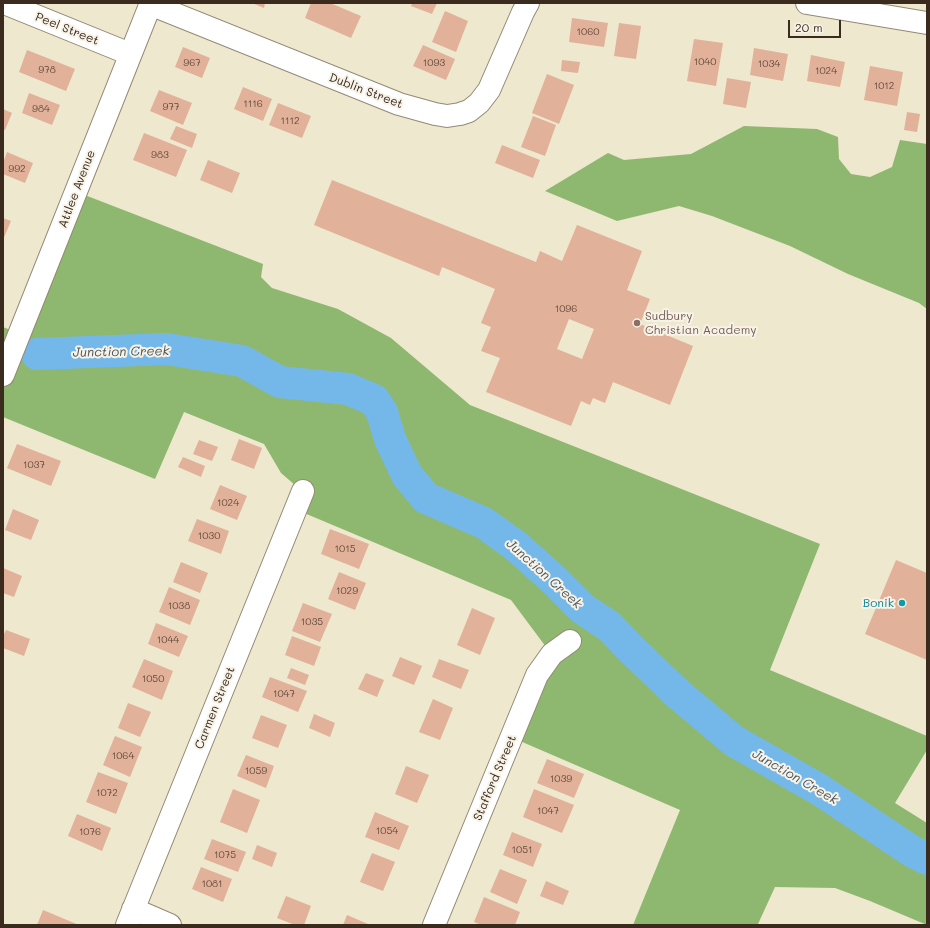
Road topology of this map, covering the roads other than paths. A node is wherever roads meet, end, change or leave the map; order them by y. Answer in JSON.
{"nodes":[{"id":1,"x":4,"y":3,"type":"edge"},
{"id":2,"x":528,"y":3,"type":"edge"},
{"id":3,"x":807,"y":3,"type":"edge"},
{"id":4,"x":150,"y":4,"type":"edge"},
{"id":5,"x":927,"y":23,"type":"edge"},
{"id":6,"x":130,"y":54,"type":"junction"},
{"id":7,"x":3,"y":375,"type":"edge"},
{"id":8,"x":303,"y":491,"type":"dead end"},
{"id":9,"x":570,"y":641,"type":"dead end"},
{"id":10,"x":130,"y":917,"type":"edge"},
{"id":11,"x":170,"y":925,"type":"edge"},
{"id":12,"x":434,"y":925,"type":"edge"}],
"edges":[{"from":1,"to":6,"type":"street","name":"Peel Street"},
{"from":2,"to":4,"type":"street","name":"Dublin Street"},
{"from":3,"to":5,"type":"street"},
{"from":4,"to":6,"type":"street","name":"Attlee Avenue"},
{"from":6,"to":7,"type":"street","name":"Attlee Avenue"},
{"from":8,"to":10,"type":"street","name":"Carmen Street"},
{"from":9,"to":12,"type":"street","name":"Stafford Street"},
{"from":10,"to":11,"type":"street"}]}
